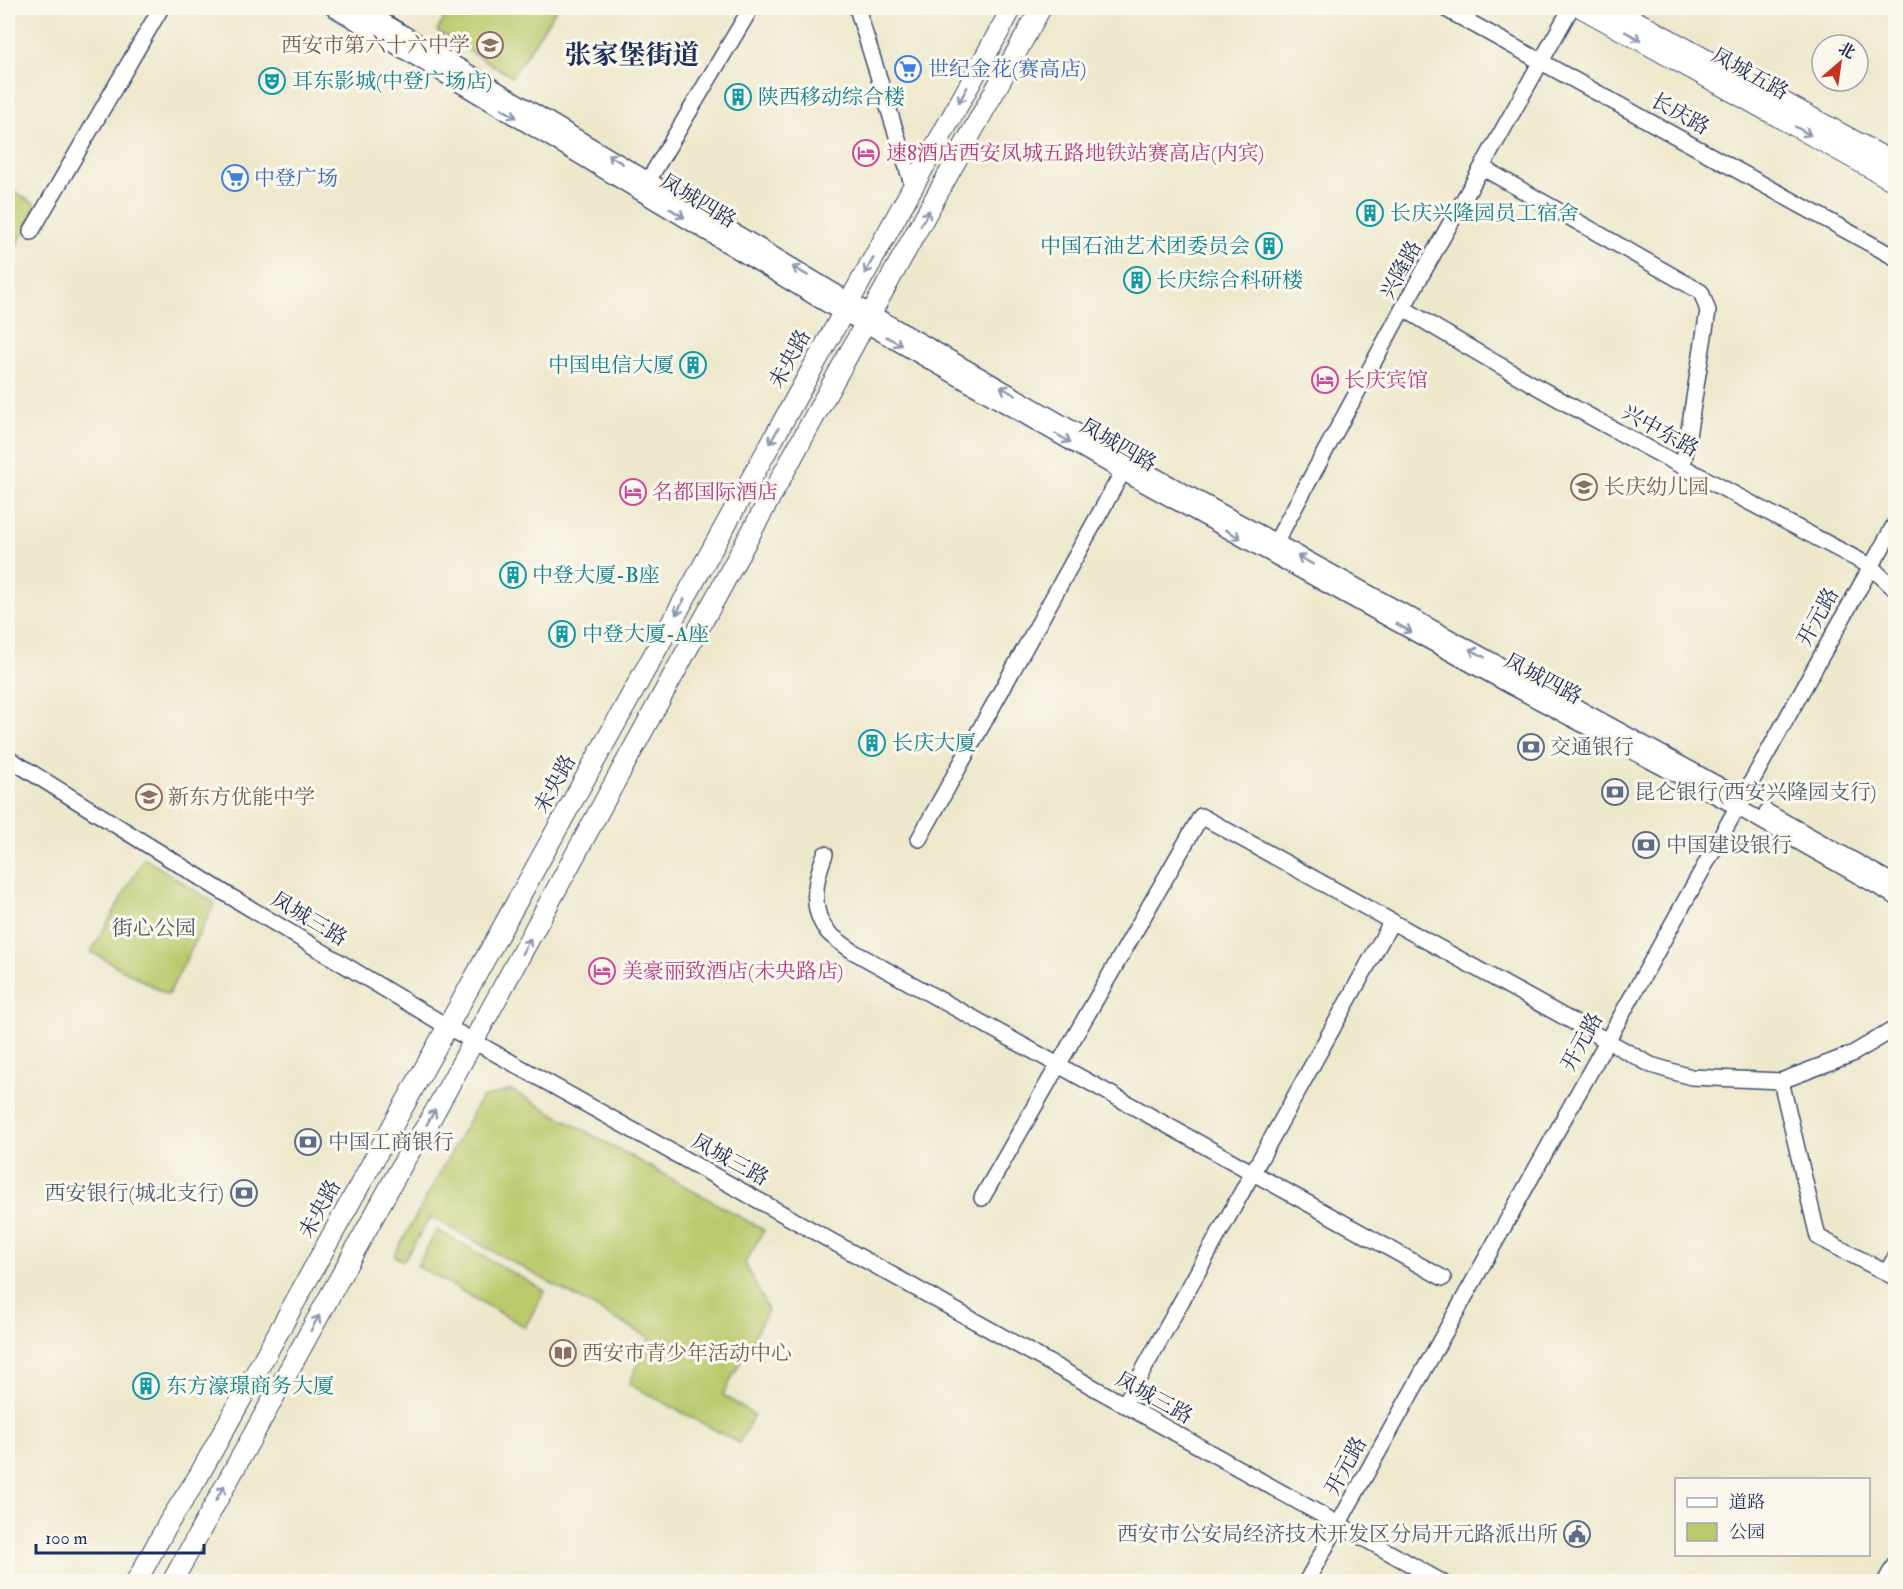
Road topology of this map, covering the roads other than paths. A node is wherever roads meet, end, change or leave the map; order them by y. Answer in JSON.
{"nodes":[{"id":1,"x":161,"y":8,"type":"edge"},
{"id":2,"x":333,"y":8,"type":"edge"},
{"id":3,"x":361,"y":8,"type":"edge"},
{"id":4,"x":751,"y":8,"type":"edge"},
{"id":5,"x":857,"y":8,"type":"edge"},
{"id":6,"x":1012,"y":8,"type":"edge"},
{"id":7,"x":1041,"y":8,"type":"edge"},
{"id":8,"x":1444,"y":8,"type":"edge"},
{"id":9,"x":1571,"y":8,"type":"edge"},
{"id":10,"x":1582,"y":8,"type":"edge"},
{"id":11,"x":1612,"y":8,"type":"edge"},
{"id":12,"x":1540,"y":61,"type":"junction"},
{"id":13,"x":1896,"y":164,"type":"edge"},
{"id":14,"x":1483,"y":168,"type":"junction"},
{"id":15,"x":1896,"y":182,"type":"edge"},
{"id":16,"x":646,"y":186,"type":"junction"},
{"id":17,"x":913,"y":187,"type":"junction"},
{"id":18,"x":31,"y":232,"type":"dead end"},
{"id":19,"x":1896,"y":258,"type":"edge"},
{"id":20,"x":847,"y":307,"type":"junction"},
{"id":21,"x":1403,"y":308,"type":"junction"},
{"id":22,"x":868,"y":318,"type":"junction"},
{"id":23,"x":1125,"y":467,"type":"junction"},
{"id":24,"x":1683,"y":467,"type":"junction"},
{"id":25,"x":1896,"y":522,"type":"edge"},
{"id":26,"x":1273,"y":549,"type":"junction"},
{"id":27,"x":1870,"y":566,"type":"junction"},
{"id":28,"x":1896,"y":590,"type":"edge"},
{"id":29,"x":8,"y":758,"type":"edge"},
{"id":30,"x":1739,"y":802,"type":"junction"},
{"id":31,"x":920,"y":839,"type":"dead end"},
{"id":32,"x":825,"y":854,"type":"dead end"},
{"id":33,"x":1896,"y":884,"type":"edge"},
{"id":34,"x":1896,"y":897,"type":"edge"},
{"id":35,"x":1392,"y":921,"type":"junction"},
{"id":36,"x":448,"y":1027,"type":"junction"},
{"id":37,"x":1896,"y":1028,"type":"edge"},
{"id":38,"x":474,"y":1042,"type":"junction"},
{"id":39,"x":1606,"y":1042,"type":"junction"},
{"id":40,"x":1059,"y":1066,"type":"junction"},
{"id":41,"x":1781,"y":1081,"type":"junction"},
{"id":42,"x":1253,"y":1173,"type":"junction"},
{"id":43,"x":982,"y":1198,"type":"dead end"},
{"id":44,"x":1896,"y":1256,"type":"edge"},
{"id":45,"x":1891,"y":1275,"type":"edge"},
{"id":46,"x":1443,"y":1278,"type":"dead end"},
{"id":47,"x":1124,"y":1405,"type":"junction"},
{"id":48,"x":1338,"y":1524,"type":"junction"},
{"id":49,"x":1896,"y":1562,"type":"edge"},
{"id":50,"x":136,"y":1581,"type":"edge"},
{"id":51,"x":172,"y":1581,"type":"edge"},
{"id":52,"x":1306,"y":1581,"type":"edge"},
{"id":53,"x":1442,"y":1581,"type":"edge"},
{"id":54,"x":1885,"y":1581,"type":"edge"}],
"edges":[{"from":1,"to":18,"type":"street"},
{"from":2,"to":16,"type":"street","name":"凤城四路","one_way":true},
{"from":16,"to":3,"type":"street","name":"凤城四路","one_way":true},
{"from":4,"to":16,"type":"street"},
{"from":5,"to":17,"type":"street"},
{"from":6,"to":17,"type":"main road","name":"未央路","one_way":true},
{"from":22,"to":7,"type":"main road","one_way":true},
{"from":8,"to":12,"type":"street","name":"长庆路"},
{"from":9,"to":12,"type":"street","name":"兴隆路"},
{"from":10,"to":15,"type":"main road","name":"凤城五路","one_way":true},
{"from":11,"to":13,"type":"main road","name":"凤城五路"},
{"from":12,"to":14,"type":"street","name":"兴隆路"},
{"from":12,"to":19,"type":"street","name":"长庆路"},
{"from":14,"to":21,"type":"street","name":"兴隆路"},
{"from":14,"to":24,"type":"street"},
{"from":16,"to":20,"type":"street","name":"凤城四路"},
{"from":17,"to":20,"type":"main road","name":"未央路","one_way":true},
{"from":20,"to":22,"type":"street","name":"凤城四路"},
{"from":20,"to":36,"type":"main road","name":"未央路","one_way":true},
{"from":21,"to":24,"type":"street","name":"兴中东路"},
{"from":21,"to":26,"type":"street","name":"兴隆路"},
{"from":22,"to":23,"type":"street","name":"凤城四路"},
{"from":38,"to":22,"type":"main road","one_way":true},
{"from":23,"to":26,"type":"street","name":"凤城四路"},
{"from":23,"to":31,"type":"street"},
{"from":24,"to":27,"type":"street","name":"兴中东路"},
{"from":25,"to":27,"type":"street","name":"开元路"},
{"from":26,"to":30,"type":"street","name":"凤城四路"},
{"from":27,"to":28,"type":"street","name":"兴中东路"},
{"from":27,"to":30,"type":"street","name":"开元路"},
{"from":29,"to":36,"type":"street","name":"凤城三路"},
{"from":30,"to":33,"type":"street","name":"凤城四路"},
{"from":30,"to":34,"type":"street","name":"凤城四路"},
{"from":30,"to":39,"type":"street","name":"开元路"},
{"from":32,"to":40,"type":"street"},
{"from":35,"to":39,"type":"street"},
{"from":35,"to":40,"type":"street"},
{"from":35,"to":42,"type":"street"},
{"from":36,"to":38,"type":"street","name":"凤城三路"},
{"from":36,"to":50,"type":"main road","name":"未央路"},
{"from":37,"to":41,"type":"street"},
{"from":38,"to":47,"type":"street","name":"凤城三路"},
{"from":51,"to":38,"type":"main road","one_way":true},
{"from":39,"to":41,"type":"street"},
{"from":39,"to":48,"type":"street","name":"开元路"},
{"from":40,"to":42,"type":"street"},
{"from":40,"to":43,"type":"street"},
{"from":41,"to":45,"type":"street"},
{"from":42,"to":46,"type":"street"},
{"from":42,"to":47,"type":"street"},
{"from":44,"to":45,"type":"street"},
{"from":47,"to":48,"type":"street","name":"凤城三路"},
{"from":48,"to":52,"type":"street","name":"开元路"},
{"from":48,"to":53,"type":"street","name":"凤城三路"},
{"from":49,"to":54,"type":"street"}]}
